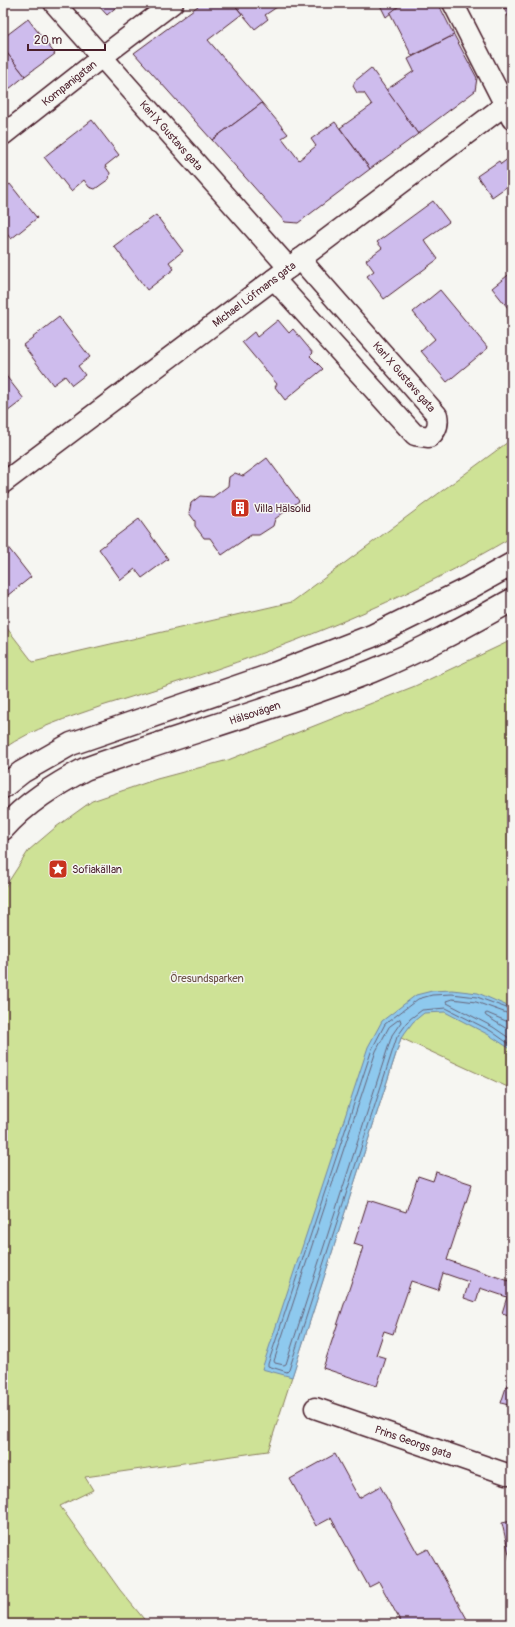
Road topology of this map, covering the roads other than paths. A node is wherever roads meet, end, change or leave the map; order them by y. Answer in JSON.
{"nodes":[{"id":1,"x":54,"y":3,"type":"edge"},
{"id":2,"x":173,"y":3,"type":"edge"},
{"id":3,"x":453,"y":3,"type":"edge"},
{"id":4,"x":102,"y":57,"type":"junction"},
{"id":5,"x":508,"y":112,"type":"edge"},
{"id":6,"x":3,"y":135,"type":"edge"},
{"id":7,"x":288,"y":269,"type":"junction"},
{"id":8,"x":3,"y":483,"type":"edge"},
{"id":9,"x":512,"y":564,"type":"edge"},
{"id":10,"x":512,"y":600,"type":"edge"},
{"id":11,"x":3,"y":787,"type":"edge"},
{"id":12,"x":3,"y":829,"type":"edge"},
{"id":13,"x":315,"y":1408,"type":"dead end"},
{"id":14,"x":512,"y":1474,"type":"edge"}],
"edges":[{"from":1,"to":4,"type":"street","name":"Karl X Gustavs gata"},
{"from":2,"to":4,"type":"street","name":"Kompanigatan"},
{"from":3,"to":5,"type":"street"},
{"from":4,"to":6,"type":"street","name":"Kompanigatan"},
{"from":4,"to":7,"type":"street","name":"Karl X Gustavs gata"},
{"from":5,"to":7,"type":"street","name":"Michael Löfmans gata"},
{"from":7,"to":7,"type":"street","name":"Karl X Gustavs gata"},
{"from":7,"to":8,"type":"street","name":"Michael Löfmans gata"},
{"from":9,"to":11,"type":"main road"},
{"from":10,"to":12,"type":"main road","name":"Hälsovägen"},
{"from":13,"to":14,"type":"street","name":"Prins Georgs gata"}]}
